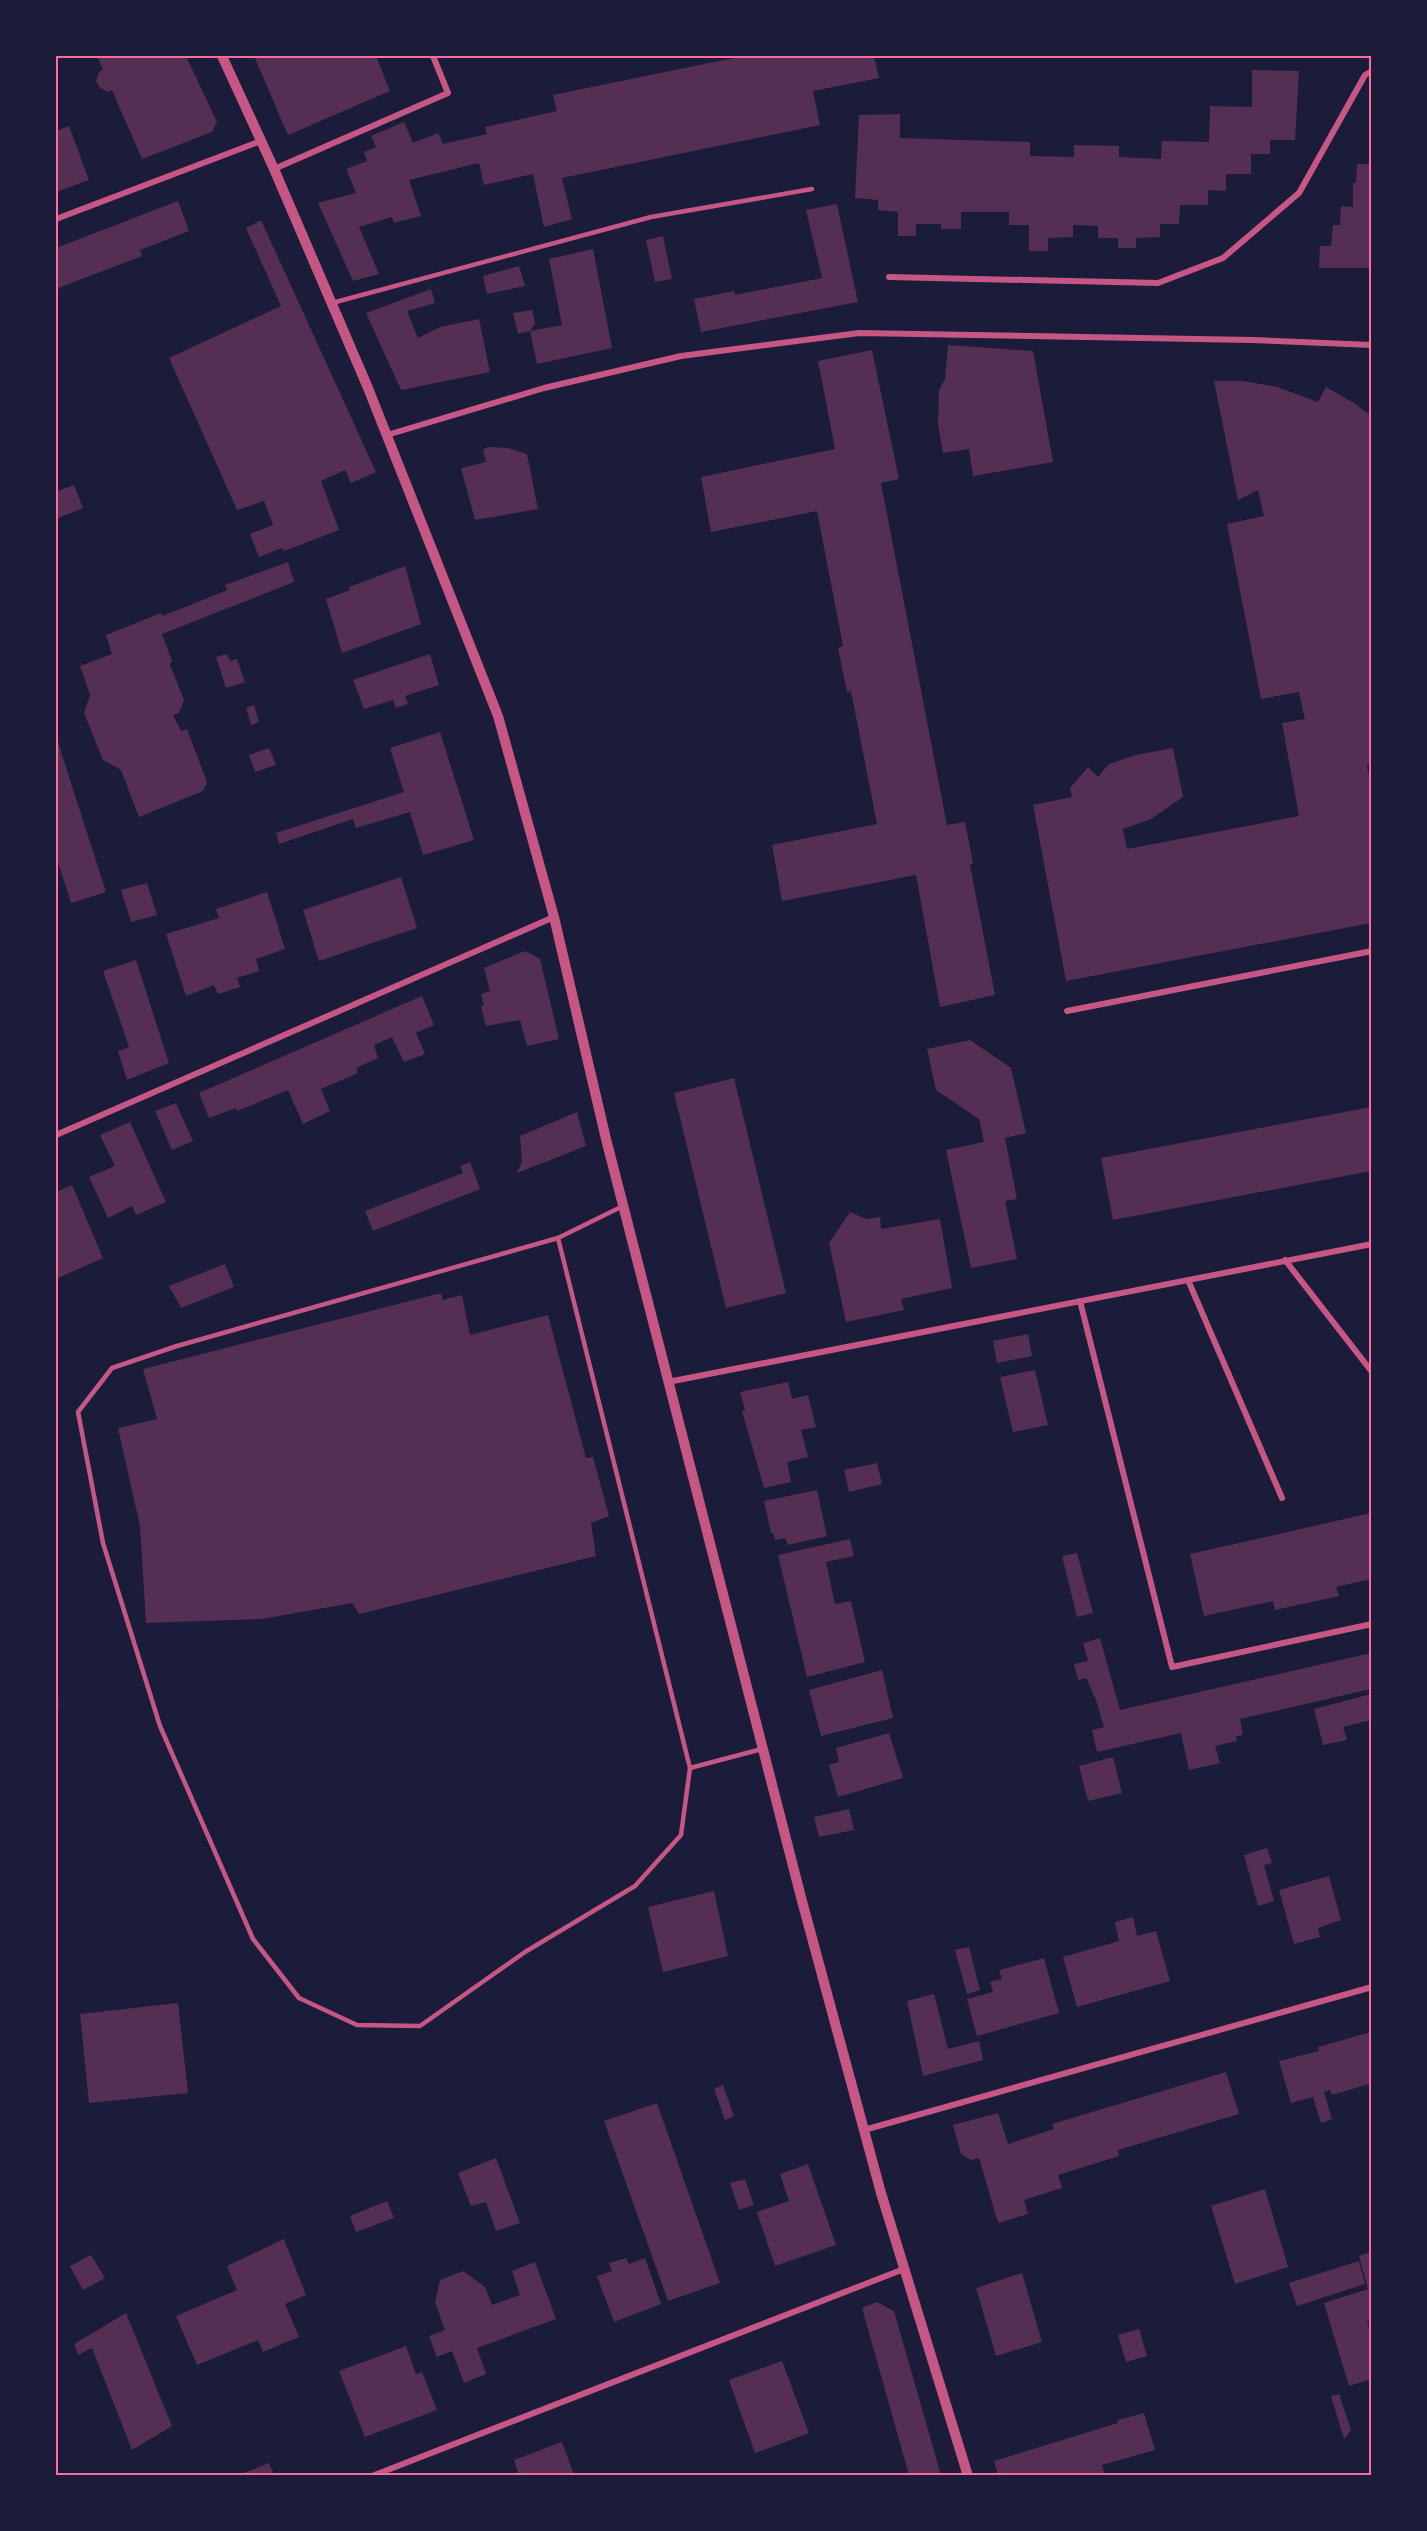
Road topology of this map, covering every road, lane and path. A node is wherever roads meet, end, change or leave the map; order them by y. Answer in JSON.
{"nodes":[{"id":1,"x":222,"y":56,"type":"edge"},
{"id":2,"x":433,"y":56,"type":"edge"},
{"id":3,"x":1371,"y":71,"type":"edge"},
{"id":4,"x":261,"y":141,"type":"junction"},
{"id":5,"x":274,"y":169,"type":"junction"},
{"id":6,"x":812,"y":189,"type":"dead end"},
{"id":7,"x":56,"y":219,"type":"edge"},
{"id":8,"x":890,"y":278,"type":"dead end"},
{"id":9,"x":332,"y":303,"type":"junction"},
{"id":10,"x":1371,"y":345,"type":"edge"},
{"id":11,"x":387,"y":435,"type":"junction"},
{"id":12,"x":554,"y":917,"type":"junction"},
{"id":13,"x":1371,"y":951,"type":"edge"},
{"id":14,"x":1067,"y":1011,"type":"dead end"},
{"id":15,"x":56,"y":1135,"type":"edge"},
{"id":16,"x":625,"y":1205,"type":"junction"},
{"id":17,"x":558,"y":1239,"type":"junction"},
{"id":18,"x":1371,"y":1244,"type":"edge"},
{"id":19,"x":1285,"y":1260,"type":"junction"},
{"id":20,"x":1188,"y":1280,"type":"junction"},
{"id":21,"x":1080,"y":1302,"type":"junction"},
{"id":22,"x":1371,"y":1372,"type":"edge"},
{"id":23,"x":668,"y":1382,"type":"junction"},
{"id":24,"x":1282,"y":1498,"type":"dead end"},
{"id":25,"x":1371,"y":1624,"type":"edge"},
{"id":26,"x":762,"y":1749,"type":"junction"},
{"id":27,"x":690,"y":1768,"type":"junction"},
{"id":28,"x":1371,"y":1987,"type":"edge"},
{"id":29,"x":864,"y":2130,"type":"junction"},
{"id":30,"x":904,"y":2269,"type":"junction"},
{"id":31,"x":372,"y":2475,"type":"edge"},
{"id":32,"x":968,"y":2475,"type":"edge"}],
"edges":[{"from":1,"to":4,"type":"street"},
{"from":2,"to":5,"type":"street"},
{"from":3,"to":8,"type":"street"},
{"from":4,"to":5,"type":"street"},
{"from":4,"to":7,"type":"street"},
{"from":5,"to":9,"type":"street"},
{"from":6,"to":9,"type":"lane"},
{"from":9,"to":11,"type":"street"},
{"from":10,"to":11,"type":"street"},
{"from":11,"to":12,"type":"street"},
{"from":12,"to":15,"type":"street"},
{"from":12,"to":16,"type":"street"},
{"from":13,"to":14,"type":"street"},
{"from":16,"to":17,"type":"lane"},
{"from":16,"to":23,"type":"street"},
{"from":17,"to":27,"type":"lane"},
{"from":17,"to":27,"type":"lane"},
{"from":18,"to":19,"type":"street"},
{"from":19,"to":20,"type":"street"},
{"from":19,"to":22,"type":"street"},
{"from":20,"to":21,"type":"street"},
{"from":20,"to":24,"type":"street"},
{"from":21,"to":23,"type":"street"},
{"from":21,"to":25,"type":"street"},
{"from":23,"to":26,"type":"street"},
{"from":26,"to":27,"type":"lane"},
{"from":26,"to":29,"type":"street"},
{"from":28,"to":29,"type":"street"},
{"from":29,"to":30,"type":"street"},
{"from":30,"to":31,"type":"street"},
{"from":30,"to":32,"type":"street"}]}
